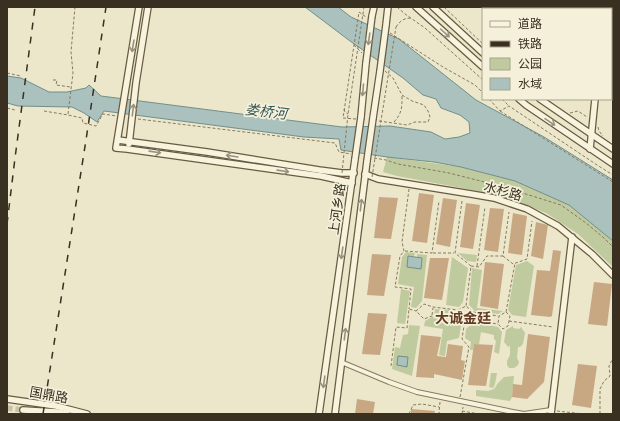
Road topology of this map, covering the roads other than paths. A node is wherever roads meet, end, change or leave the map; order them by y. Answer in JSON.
{"nodes":[{"id":1,"x":139,"y":7,"type":"edge"},
{"id":2,"x":148,"y":7,"type":"edge"},
{"id":3,"x":374,"y":7,"type":"edge"},
{"id":4,"x":388,"y":7,"type":"edge"},
{"id":5,"x":416,"y":7,"type":"edge"},
{"id":6,"x":433,"y":7,"type":"edge"},
{"id":7,"x":482,"y":52,"type":"edge"},
{"id":8,"x":482,"y":66,"type":"edge"},
{"id":9,"x":520,"y":100,"type":"edge"},
{"id":10,"x":541,"y":100,"type":"edge"},
{"id":11,"x":595,"y":100,"type":"edge"},
{"id":12,"x":591,"y":134,"type":"junction"},
{"id":13,"x":118,"y":140,"type":"junction"},
{"id":14,"x":129,"y":142,"type":"junction"},
{"id":15,"x":127,"y":149,"type":"junction"},
{"id":16,"x":590,"y":149,"type":"junction"},
{"id":17,"x":613,"y":149,"type":"edge"},
{"id":18,"x":613,"y":164,"type":"edge"},
{"id":19,"x":354,"y":173,"type":"junction"},
{"id":20,"x":365,"y":174,"type":"junction"},
{"id":21,"x":352,"y":183,"type":"junction"},
{"id":22,"x":572,"y":238,"type":"junction"},
{"id":23,"x":613,"y":275,"type":"edge"},
{"id":24,"x":342,"y":362,"type":"junction"},
{"id":25,"x":7,"y":400,"type":"edge"},
{"id":26,"x":23,"y":410,"type":"dead end"},
{"id":27,"x":551,"y":412,"type":"edge"},
{"id":28,"x":67,"y":414,"type":"edge"},
{"id":29,"x":87,"y":414,"type":"edge"},
{"id":30,"x":319,"y":414,"type":"edge"},
{"id":31,"x":335,"y":414,"type":"edge"}],
"edges":[{"from":1,"to":13,"type":"street","one_way":true},
{"from":14,"to":2,"type":"street","one_way":true},
{"from":3,"to":19,"type":"street","name":"上河乡路","one_way":true,"bridge":true},
{"from":4,"to":20,"type":"street","name":"上河乡路","bridge":true},
{"from":5,"to":8,"type":"street","one_way":true},
{"from":6,"to":7,"type":"street"},
{"from":9,"to":16,"type":"street","one_way":true},
{"from":10,"to":12,"type":"street"},
{"from":11,"to":12,"type":"street"},
{"from":12,"to":16,"type":"street"},
{"from":12,"to":17,"type":"street"},
{"from":13,"to":14,"type":"street"},
{"from":13,"to":15,"type":"street"},
{"from":14,"to":15,"type":"street"},
{"from":19,"to":14,"type":"street","one_way":true},
{"from":15,"to":21,"type":"street","one_way":true},
{"from":16,"to":18,"type":"street"},
{"from":19,"to":21,"type":"street","name":"上河乡路"},
{"from":20,"to":22,"type":"street","name":"水杉路"},
{"from":24,"to":20,"type":"street","name":"上河乡路","one_way":true},
{"from":21,"to":30,"type":"street","name":"上河乡路","one_way":true},
{"from":22,"to":23,"type":"street","name":"水杉路"},
{"from":22,"to":27,"type":"street"},
{"from":24,"to":27,"type":"street"},
{"from":24,"to":31,"type":"street","name":"上河乡路"},
{"from":25,"to":29,"type":"street","name":"国鼎路"},
{"from":26,"to":28,"type":"street","name":"国鼎路"}]}
